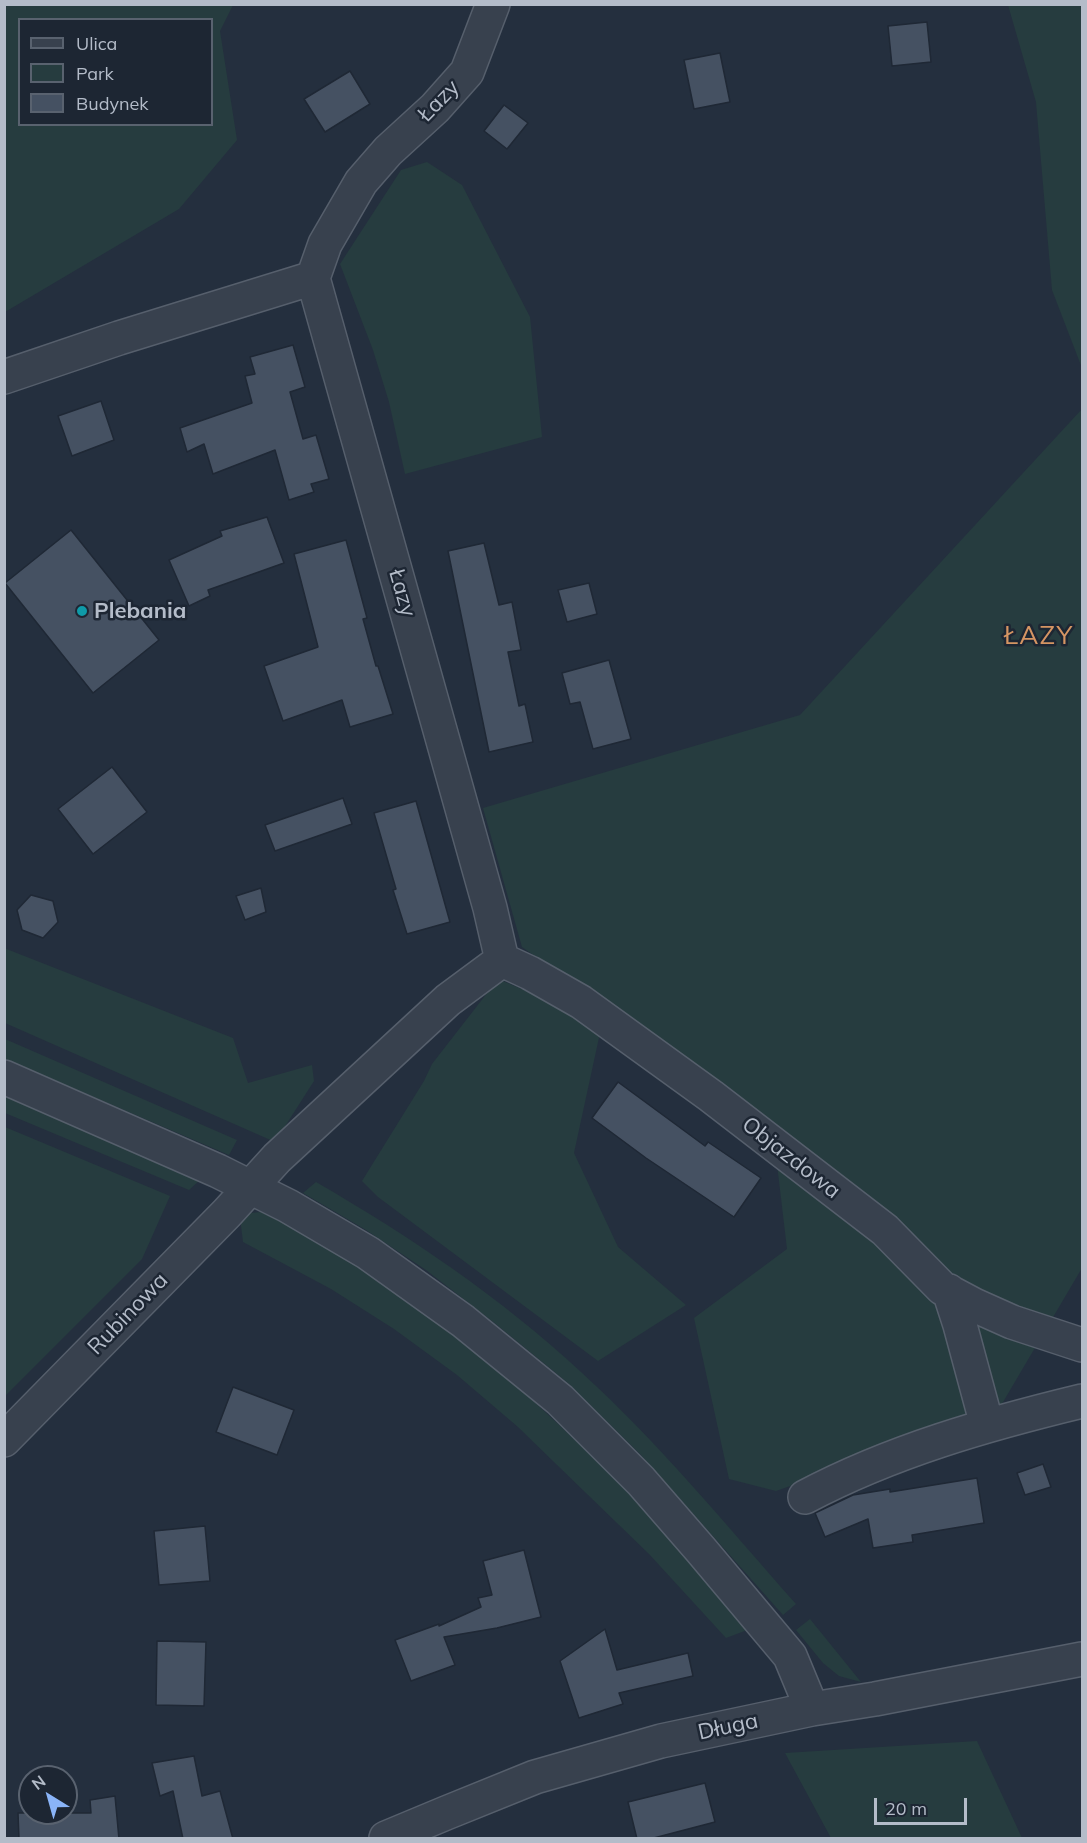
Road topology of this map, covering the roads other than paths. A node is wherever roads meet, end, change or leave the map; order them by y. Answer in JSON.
{"nodes":[{"id":1,"x":493,"y":4,"type":"edge"},
{"id":2,"x":313,"y":278,"type":"junction"},
{"id":3,"x":4,"y":377,"type":"edge"},
{"id":4,"x":502,"y":960,"type":"junction"},
{"id":5,"x":4,"y":1077,"type":"edge"},
{"id":6,"x":251,"y":1187,"type":"junction"},
{"id":7,"x":949,"y":1291,"type":"junction"},
{"id":8,"x":1083,"y":1345,"type":"edge"},
{"id":9,"x":1083,"y":1401,"type":"edge"},
{"id":10,"x":987,"y":1425,"type":"junction"},
{"id":11,"x":4,"y":1440,"type":"edge"},
{"id":12,"x":805,"y":1497,"type":"dead end"},
{"id":13,"x":1083,"y":1659,"type":"edge"},
{"id":14,"x":812,"y":1709,"type":"junction"},
{"id":15,"x":386,"y":1839,"type":"edge"}],
"edges":[{"from":1,"to":2,"type":"street","name":"Łazy"},
{"from":2,"to":3,"type":"street"},
{"from":2,"to":4,"type":"street","name":"Łazy"},
{"from":4,"to":6,"type":"street","name":"Rubinowa"},
{"from":4,"to":7,"type":"street","name":"Objazdowa"},
{"from":5,"to":6,"type":"street"},
{"from":6,"to":11,"type":"street","name":"Rubinowa"},
{"from":6,"to":14,"type":"street"},
{"from":7,"to":8,"type":"street","name":"Objazdowa"},
{"from":7,"to":10,"type":"street"},
{"from":9,"to":10,"type":"street"},
{"from":10,"to":12,"type":"street"},
{"from":13,"to":14,"type":"street","name":"Długa"},
{"from":14,"to":15,"type":"street","name":"Długa"}]}
